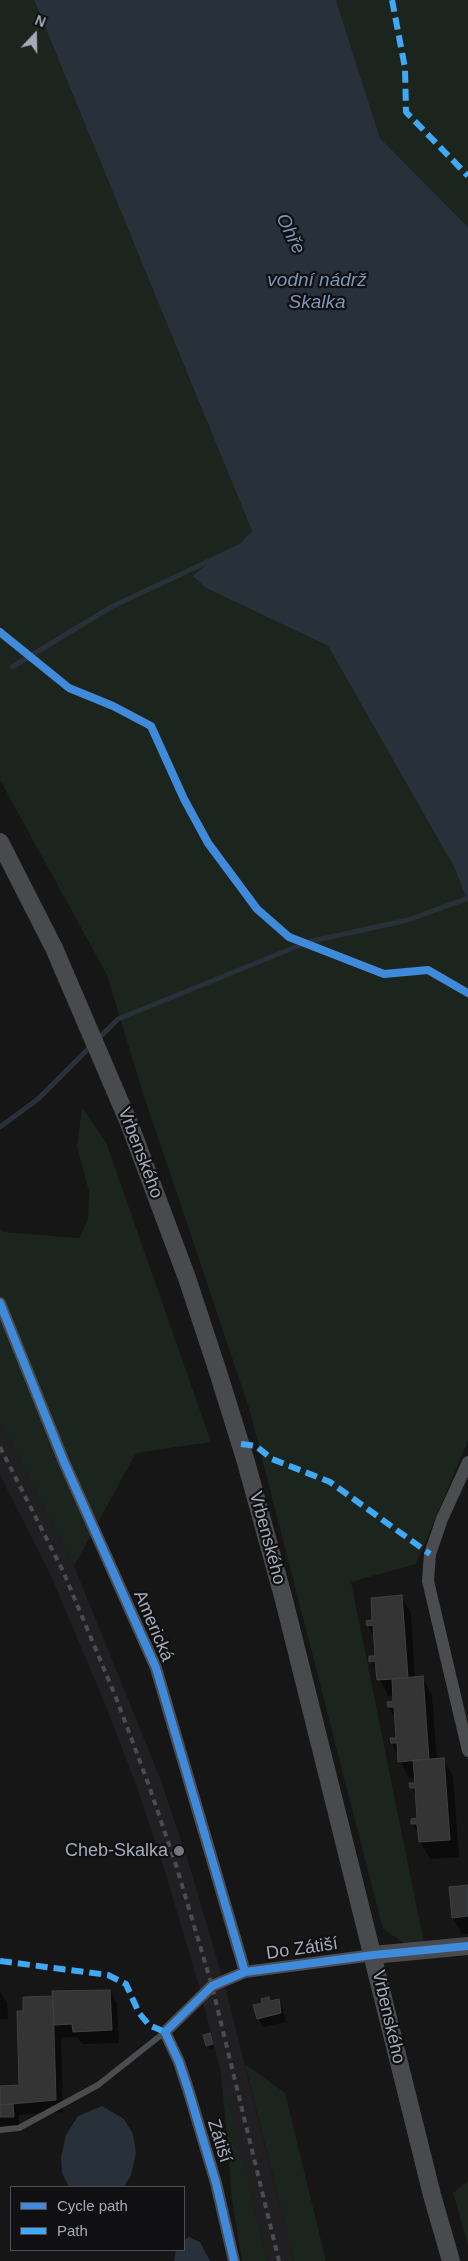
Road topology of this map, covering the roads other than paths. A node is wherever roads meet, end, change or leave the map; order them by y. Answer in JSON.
{"nodes":[{"id":1,"x":0,"y":842,"type":"edge"},
{"id":2,"x":0,"y":1303,"type":"edge"},
{"id":3,"x":468,"y":1462,"type":"edge"},
{"id":4,"x":468,"y":1751,"type":"edge"},
{"id":5,"x":468,"y":1946,"type":"edge"},
{"id":6,"x":373,"y":1955,"type":"junction"},
{"id":7,"x":245,"y":1972,"type":"junction"},
{"id":8,"x":166,"y":2032,"type":"junction"},
{"id":9,"x":0,"y":2130,"type":"edge"},
{"id":10,"x":234,"y":2261,"type":"edge"},
{"id":11,"x":451,"y":2261,"type":"edge"}],
"edges":[{"from":1,"to":6,"type":"main road","name":"Vrbenského"},
{"from":2,"to":7,"type":"street","name":"Americká"},
{"from":3,"to":4,"type":"street"},
{"from":5,"to":6,"type":"main road"},
{"from":6,"to":7,"type":"street","name":"Do Zátiší"},
{"from":6,"to":11,"type":"main road","name":"Vrbenského"},
{"from":7,"to":8,"type":"street","name":"Do Zátiší"},
{"from":8,"to":9,"type":"lane"},
{"from":8,"to":10,"type":"street","name":"Zátiší"}]}
